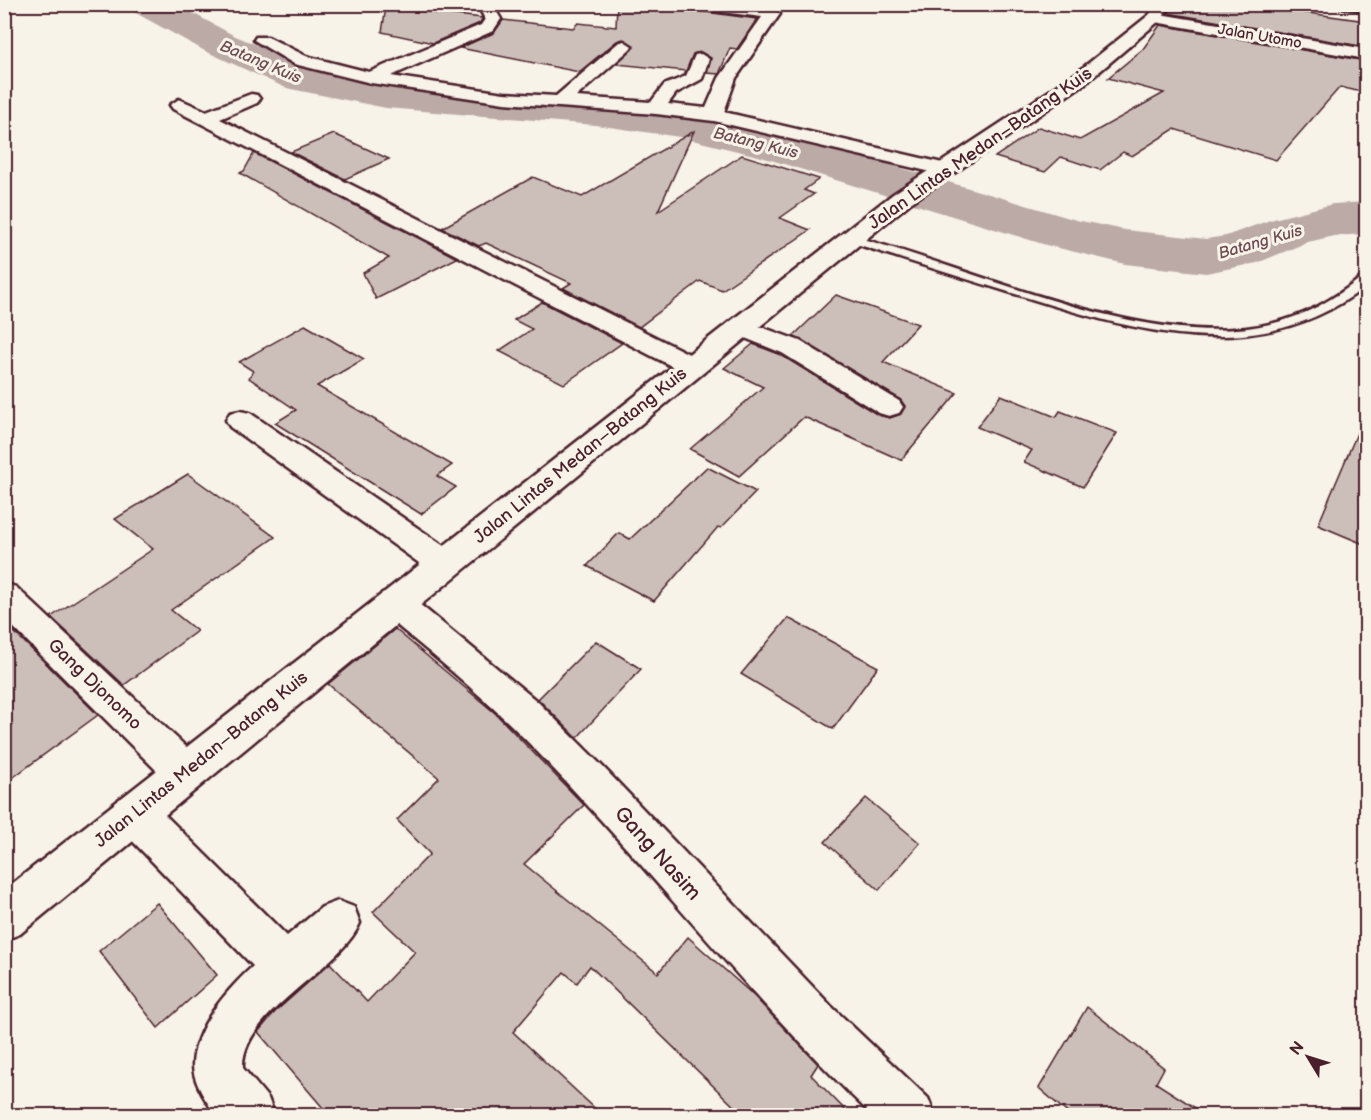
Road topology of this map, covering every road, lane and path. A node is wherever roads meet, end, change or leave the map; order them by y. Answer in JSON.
{"nodes":[{"id":1,"x":484,"y":4,"type":"edge"},
{"id":2,"x":698,"y":4,"type":"edge"},
{"id":3,"x":1346,"y":4,"type":"edge"},
{"id":4,"x":1366,"y":7,"type":"edge"},
{"id":5,"x":1160,"y":11,"type":"edge"},
{"id":6,"x":262,"y":40,"type":"dead end"},
{"id":7,"x":624,"y":46,"type":"dead end"},
{"id":8,"x":1366,"y":54,"type":"edge"},
{"id":9,"x":701,"y":59,"type":"dead end"},
{"id":10,"x":371,"y":78,"type":"junction"},
{"id":11,"x":251,"y":99,"type":"dead end"},
{"id":12,"x":561,"y":101,"type":"junction"},
{"id":13,"x":179,"y":105,"type":"dead end"},
{"id":14,"x":656,"y":108,"type":"junction"},
{"id":15,"x":714,"y":115,"type":"junction"},
{"id":16,"x":208,"y":117,"type":"junction"},
{"id":17,"x":935,"y":175,"type":"junction"},
{"id":18,"x":851,"y":239,"type":"junction"},
{"id":19,"x":1366,"y":280,"type":"edge"},
{"id":20,"x":739,"y":327,"type":"junction"},
{"id":21,"x":690,"y":366,"type":"junction"},
{"id":22,"x":889,"y":407,"type":"dead end"},
{"id":23,"x":240,"y":420,"type":"dead end"},
{"id":24,"x":445,"y":564,"type":"junction"},
{"id":25,"x":4,"y":596,"type":"edge"},
{"id":26,"x":394,"y":603,"type":"junction"},
{"id":27,"x":185,"y":772,"type":"junction"},
{"id":28,"x":134,"y":813,"type":"junction"},
{"id":29,"x":4,"y":918,"type":"edge"},
{"id":30,"x":338,"y":923,"type":"dead end"},
{"id":31,"x":286,"y":967,"type":"junction"},
{"id":32,"x":250,"y":1116,"type":"edge"},
{"id":33,"x":910,"y":1116,"type":"edge"}],
"edges":[{"from":1,"to":10,"type":"main road"},
{"from":2,"to":15,"type":"main road"},
{"from":3,"to":4,"type":"main road"},
{"from":5,"to":8,"type":"main road","name":"Jalan Utomo"},
{"from":5,"to":17,"type":"main road","name":"Jalan Lintas Medan–Batang Kuis"},
{"from":6,"to":10,"type":"main road"},
{"from":7,"to":12,"type":"main road"},
{"from":9,"to":14,"type":"main road"},
{"from":10,"to":12,"type":"main road"},
{"from":11,"to":16,"type":"main road"},
{"from":12,"to":14,"type":"main road"},
{"from":13,"to":16,"type":"main road"},
{"from":14,"to":15,"type":"main road"},
{"from":15,"to":17,"type":"main road"},
{"from":16,"to":21,"type":"main road"},
{"from":17,"to":18,"type":"main road","name":"Jalan Lintas Medan–Batang Kuis"},
{"from":18,"to":19,"type":"lane"},
{"from":18,"to":20,"type":"main road","name":"Jalan Lintas Medan–Batang Kuis"},
{"from":20,"to":21,"type":"main road","name":"Jalan Lintas Medan–Batang Kuis"},
{"from":20,"to":22,"type":"main road"},
{"from":21,"to":24,"type":"main road","name":"Jalan Lintas Medan–Batang Kuis"},
{"from":23,"to":24,"type":"main road"},
{"from":24,"to":26,"type":"main road","name":"Jalan Lintas Medan–Batang Kuis"},
{"from":25,"to":27,"type":"main road","name":"Gang Djonomo"},
{"from":26,"to":27,"type":"main road","name":"Jalan Lintas Medan–Batang Kuis"},
{"from":26,"to":33,"type":"main road","name":"Gang Nasim"},
{"from":27,"to":28,"type":"main road","name":"Jalan Lintas Medan–Batang Kuis"},
{"from":28,"to":29,"type":"main road","name":"Jalan Lintas Medan–Batang Kuis"},
{"from":28,"to":31,"type":"main road"},
{"from":30,"to":31,"type":"main road"},
{"from":31,"to":32,"type":"main road"}]}
